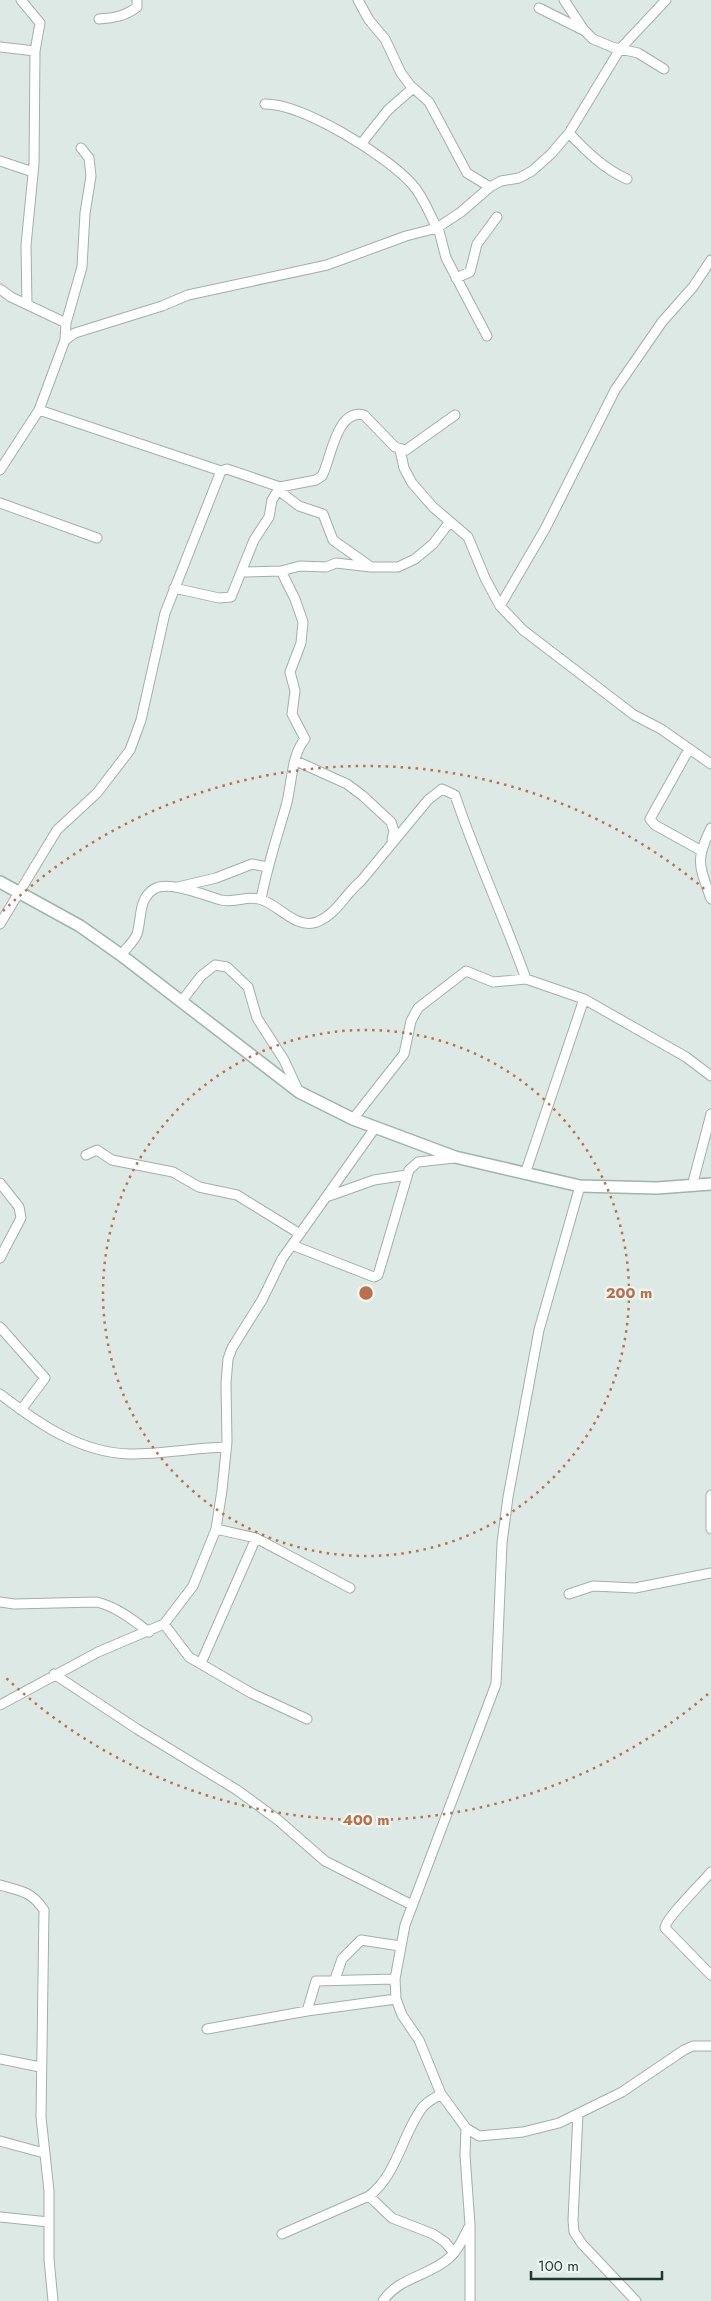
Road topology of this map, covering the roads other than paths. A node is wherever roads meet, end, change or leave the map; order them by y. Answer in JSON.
{"nodes":[{"id":1,"x":21,"y":0,"type":"edge"},
{"id":2,"x":137,"y":0,"type":"edge"},
{"id":3,"x":358,"y":0,"type":"edge"},
{"id":4,"x":564,"y":0,"type":"edge"},
{"id":5,"x":666,"y":0,"type":"edge"},
{"id":6,"x":539,"y":8,"type":"dead end"},
{"id":7,"x":99,"y":18,"type":"dead end"},
{"id":8,"x":584,"y":30,"type":"junction"},
{"id":9,"x":0,"y":47,"type":"edge"},
{"id":10,"x":620,"y":49,"type":"junction"},
{"id":11,"x":34,"y":52,"type":"junction"},
{"id":12,"x":664,"y":69,"type":"dead end"},
{"id":13,"x":413,"y":88,"type":"junction"},
{"id":14,"x":265,"y":104,"type":"dead end"},
{"id":15,"x":569,"y":133,"type":"junction"},
{"id":16,"x":361,"y":144,"type":"junction"},
{"id":17,"x":81,"y":148,"type":"dead end"},
{"id":18,"x":0,"y":161,"type":"edge"},
{"id":19,"x":33,"y":172,"type":"junction"},
{"id":20,"x":627,"y":179,"type":"dead end"},
{"id":21,"x":490,"y":187,"type":"junction"},
{"id":22,"x":497,"y":217,"type":"dead end"},
{"id":23,"x":438,"y":227,"type":"junction"},
{"id":24,"x":711,"y":260,"type":"edge"},
{"id":25,"x":456,"y":278,"type":"junction"},
{"id":26,"x":0,"y":289,"type":"edge"},
{"id":27,"x":27,"y":304,"type":"junction"},
{"id":28,"x":66,"y":323,"type":"junction"},
{"id":29,"x":487,"y":336,"type":"dead end"},
{"id":30,"x":65,"y":340,"type":"junction"},
{"id":31,"x":39,"y":410,"type":"junction"},
{"id":32,"x":455,"y":415,"type":"dead end"},
{"id":33,"x":400,"y":450,"type":"junction"},
{"id":34,"x":0,"y":470,"type":"edge"},
{"id":35,"x":221,"y":471,"type":"junction"},
{"id":36,"x":279,"y":489,"type":"junction"},
{"id":37,"x":0,"y":503,"type":"edge"},
{"id":38,"x":449,"y":523,"type":"junction"},
{"id":39,"x":97,"y":538,"type":"dead end"},
{"id":40,"x":371,"y":567,"type":"junction"},
{"id":41,"x":281,"y":571,"type":"junction"},
{"id":42,"x":242,"y":572,"type":"junction"},
{"id":43,"x":174,"y":588,"type":"junction"},
{"id":44,"x":500,"y":606,"type":"junction"},
{"id":45,"x":689,"y":749,"type":"junction"},
{"id":46,"x":296,"y":761,"type":"junction"},
{"id":47,"x":711,"y":764,"type":"edge"},
{"id":48,"x":711,"y":828,"type":"edge"},
{"id":49,"x":391,"y":843,"type":"junction"},
{"id":50,"x":700,"y":850,"type":"junction"},
{"id":51,"x":266,"y":867,"type":"junction"},
{"id":52,"x":0,"y":882,"type":"edge"},
{"id":53,"x":176,"y":887,"type":"junction"},
{"id":54,"x":21,"y":893,"type":"junction"},
{"id":55,"x":261,"y":899,"type":"junction"},
{"id":56,"x":711,"y":899,"type":"edge"},
{"id":57,"x":0,"y":924,"type":"edge"},
{"id":58,"x":121,"y":955,"type":"junction"},
{"id":59,"x":526,"y":979,"type":"junction"},
{"id":60,"x":584,"y":998,"type":"junction"},
{"id":61,"x":181,"y":1002,"type":"junction"},
{"id":62,"x":711,"y":1076,"type":"edge"},
{"id":63,"x":299,"y":1092,"type":"junction"},
{"id":64,"x":711,"y":1114,"type":"edge"},
{"id":65,"x":353,"y":1119,"type":"junction"},
{"id":66,"x":375,"y":1128,"type":"junction"},
{"id":67,"x":86,"y":1155,"type":"dead end"},
{"id":68,"x":455,"y":1158,"type":"junction"},
{"id":69,"x":524,"y":1174,"type":"junction"},
{"id":70,"x":407,"y":1175,"type":"junction"},
{"id":71,"x":0,"y":1183,"type":"edge"},
{"id":72,"x":711,"y":1184,"type":"edge"},
{"id":73,"x":580,"y":1186,"type":"junction"},
{"id":74,"x":692,"y":1186,"type":"junction"},
{"id":75,"x":329,"y":1196,"type":"junction"},
{"id":76,"x":300,"y":1234,"type":"junction"},
{"id":77,"x":292,"y":1245,"type":"junction"},
{"id":78,"x":0,"y":1258,"type":"edge"},
{"id":79,"x":0,"y":1327,"type":"edge"},
{"id":80,"x":0,"y":1394,"type":"edge"},
{"id":81,"x":21,"y":1410,"type":"junction"},
{"id":82,"x":226,"y":1447,"type":"junction"},
{"id":83,"x":711,"y":1495,"type":"edge"},
{"id":84,"x":711,"y":1525,"type":"edge"},
{"id":85,"x":216,"y":1529,"type":"junction"},
{"id":86,"x":256,"y":1538,"type":"junction"},
{"id":87,"x":711,"y":1573,"type":"edge"},
{"id":88,"x":350,"y":1588,"type":"dead end"},
{"id":89,"x":570,"y":1594,"type":"dead end"},
{"id":90,"x":0,"y":1602,"type":"edge"},
{"id":91,"x":164,"y":1624,"type":"junction"},
{"id":92,"x":149,"y":1632,"type":"junction"},
{"id":93,"x":201,"y":1663,"type":"junction"},
{"id":94,"x":54,"y":1674,"type":"junction"},
{"id":95,"x":0,"y":1705,"type":"edge"},
{"id":96,"x":307,"y":1718,"type":"dead end"},
{"id":97,"x":711,"y":1872,"type":"edge"},
{"id":98,"x":0,"y":1885,"type":"edge"},
{"id":99,"x":412,"y":1905,"type":"junction"},
{"id":100,"x":400,"y":1946,"type":"junction"},
{"id":101,"x":711,"y":1975,"type":"edge"},
{"id":102,"x":395,"y":1979,"type":"junction"},
{"id":103,"x":335,"y":1980,"type":"junction"},
{"id":104,"x":396,"y":1999,"type":"junction"},
{"id":105,"x":307,"y":2011,"type":"junction"},
{"id":106,"x":207,"y":2028,"type":"dead end"},
{"id":107,"x":711,"y":2046,"type":"edge"},
{"id":108,"x":0,"y":2059,"type":"edge"},
{"id":109,"x":40,"y":2067,"type":"junction"},
{"id":110,"x":441,"y":2094,"type":"junction"},
{"id":111,"x":578,"y":2114,"type":"junction"},
{"id":112,"x":466,"y":2128,"type":"junction"},
{"id":113,"x":0,"y":2142,"type":"edge"},
{"id":114,"x":44,"y":2153,"type":"junction"},
{"id":115,"x":369,"y":2196,"type":"junction"},
{"id":116,"x":0,"y":2217,"type":"edge"},
{"id":117,"x":49,"y":2222,"type":"junction"},
{"id":118,"x":470,"y":2224,"type":"junction"},
{"id":119,"x":282,"y":2234,"type":"dead end"},
{"id":120,"x":454,"y":2252,"type":"junction"},
{"id":121,"x":53,"y":2301,"type":"edge"},
{"id":122,"x":383,"y":2301,"type":"edge"},
{"id":123,"x":470,"y":2301,"type":"edge"},
{"id":124,"x":636,"y":2301,"type":"edge"}],
"edges":[{"from":1,"to":11,"type":"street"},
{"from":2,"to":7,"type":"street"},
{"from":3,"to":13,"type":"street"},
{"from":4,"to":8,"type":"street"},
{"from":5,"to":10,"type":"street"},
{"from":6,"to":8,"type":"street"},
{"from":8,"to":10,"type":"street"},
{"from":9,"to":11,"type":"street"},
{"from":10,"to":12,"type":"street"},
{"from":10,"to":15,"type":"street"},
{"from":11,"to":19,"type":"street"},
{"from":13,"to":16,"type":"street"},
{"from":13,"to":21,"type":"street"},
{"from":14,"to":16,"type":"street"},
{"from":15,"to":20,"type":"street"},
{"from":15,"to":21,"type":"street"},
{"from":16,"to":23,"type":"street"},
{"from":17,"to":28,"type":"street"},
{"from":18,"to":19,"type":"street"},
{"from":19,"to":27,"type":"street"},
{"from":21,"to":23,"type":"street"},
{"from":22,"to":25,"type":"street"},
{"from":23,"to":25,"type":"street"},
{"from":23,"to":30,"type":"street"},
{"from":24,"to":44,"type":"street"},
{"from":25,"to":29,"type":"street"},
{"from":26,"to":27,"type":"street"},
{"from":27,"to":28,"type":"street"},
{"from":28,"to":30,"type":"street"},
{"from":30,"to":31,"type":"street"},
{"from":31,"to":34,"type":"street"},
{"from":31,"to":35,"type":"street"},
{"from":32,"to":33,"type":"street"},
{"from":33,"to":36,"type":"street"},
{"from":33,"to":38,"type":"street"},
{"from":35,"to":36,"type":"street"},
{"from":35,"to":43,"type":"street"},
{"from":36,"to":40,"type":"street"},
{"from":36,"to":42,"type":"street"},
{"from":37,"to":39,"type":"street"},
{"from":38,"to":40,"type":"street"},
{"from":38,"to":44,"type":"street"},
{"from":40,"to":41,"type":"street"},
{"from":41,"to":42,"type":"street"},
{"from":41,"to":46,"type":"street"},
{"from":42,"to":43,"type":"street"},
{"from":43,"to":54,"type":"street"},
{"from":44,"to":45,"type":"street"},
{"from":45,"to":47,"type":"street"},
{"from":45,"to":50,"type":"street"},
{"from":46,"to":49,"type":"street"},
{"from":46,"to":51,"type":"street"},
{"from":48,"to":50,"type":"street"},
{"from":49,"to":55,"type":"street"},
{"from":49,"to":59,"type":"street"},
{"from":50,"to":56,"type":"street"},
{"from":51,"to":53,"type":"street"},
{"from":51,"to":55,"type":"street"},
{"from":52,"to":54,"type":"street"},
{"from":53,"to":55,"type":"street"},
{"from":53,"to":58,"type":"street"},
{"from":54,"to":57,"type":"street"},
{"from":54,"to":58,"type":"street"},
{"from":58,"to":61,"type":"street"},
{"from":59,"to":60,"type":"street"},
{"from":59,"to":65,"type":"street"},
{"from":60,"to":62,"type":"street"},
{"from":60,"to":69,"type":"street"},
{"from":61,"to":63,"type":"street"},
{"from":61,"to":63,"type":"street"},
{"from":63,"to":65,"type":"street"},
{"from":64,"to":74,"type":"street"},
{"from":65,"to":66,"type":"street"},
{"from":66,"to":68,"type":"street"},
{"from":66,"to":75,"type":"street"},
{"from":67,"to":76,"type":"street"},
{"from":68,"to":69,"type":"street"},
{"from":68,"to":70,"type":"street"},
{"from":69,"to":73,"type":"street"},
{"from":70,"to":75,"type":"street"},
{"from":70,"to":77,"type":"street"},
{"from":71,"to":78,"type":"street"},
{"from":72,"to":74,"type":"street"},
{"from":73,"to":74,"type":"street"},
{"from":73,"to":99,"type":"street"},
{"from":75,"to":76,"type":"street"},
{"from":76,"to":77,"type":"street"},
{"from":77,"to":82,"type":"street"},
{"from":79,"to":81,"type":"street"},
{"from":80,"to":81,"type":"street"},
{"from":81,"to":82,"type":"street"},
{"from":82,"to":85,"type":"street"},
{"from":83,"to":84,"type":"street"},
{"from":85,"to":86,"type":"street"},
{"from":85,"to":91,"type":"street"},
{"from":86,"to":88,"type":"street"},
{"from":86,"to":93,"type":"street"},
{"from":87,"to":89,"type":"street"},
{"from":90,"to":92,"type":"street"},
{"from":91,"to":92,"type":"street"},
{"from":91,"to":93,"type":"street"},
{"from":92,"to":94,"type":"street"},
{"from":93,"to":96,"type":"street"},
{"from":94,"to":95,"type":"street"},
{"from":94,"to":99,"type":"street"},
{"from":97,"to":101,"type":"street"},
{"from":98,"to":109,"type":"street"},
{"from":99,"to":100,"type":"street"},
{"from":100,"to":102,"type":"street"},
{"from":100,"to":103,"type":"street"},
{"from":102,"to":103,"type":"street"},
{"from":102,"to":104,"type":"street"},
{"from":103,"to":105,"type":"street"},
{"from":104,"to":105,"type":"street"},
{"from":104,"to":110,"type":"street"},
{"from":105,"to":106,"type":"street"},
{"from":107,"to":111,"type":"street"},
{"from":108,"to":109,"type":"street"},
{"from":109,"to":114,"type":"street"},
{"from":110,"to":112,"type":"street"},
{"from":110,"to":115,"type":"street"},
{"from":111,"to":112,"type":"street"},
{"from":111,"to":124,"type":"street"},
{"from":112,"to":118,"type":"street"},
{"from":113,"to":114,"type":"street"},
{"from":114,"to":117,"type":"street"},
{"from":115,"to":119,"type":"street"},
{"from":115,"to":120,"type":"street"},
{"from":116,"to":117,"type":"street"},
{"from":117,"to":121,"type":"street"},
{"from":118,"to":120,"type":"street"},
{"from":118,"to":123,"type":"street"},
{"from":120,"to":122,"type":"street"}]}
